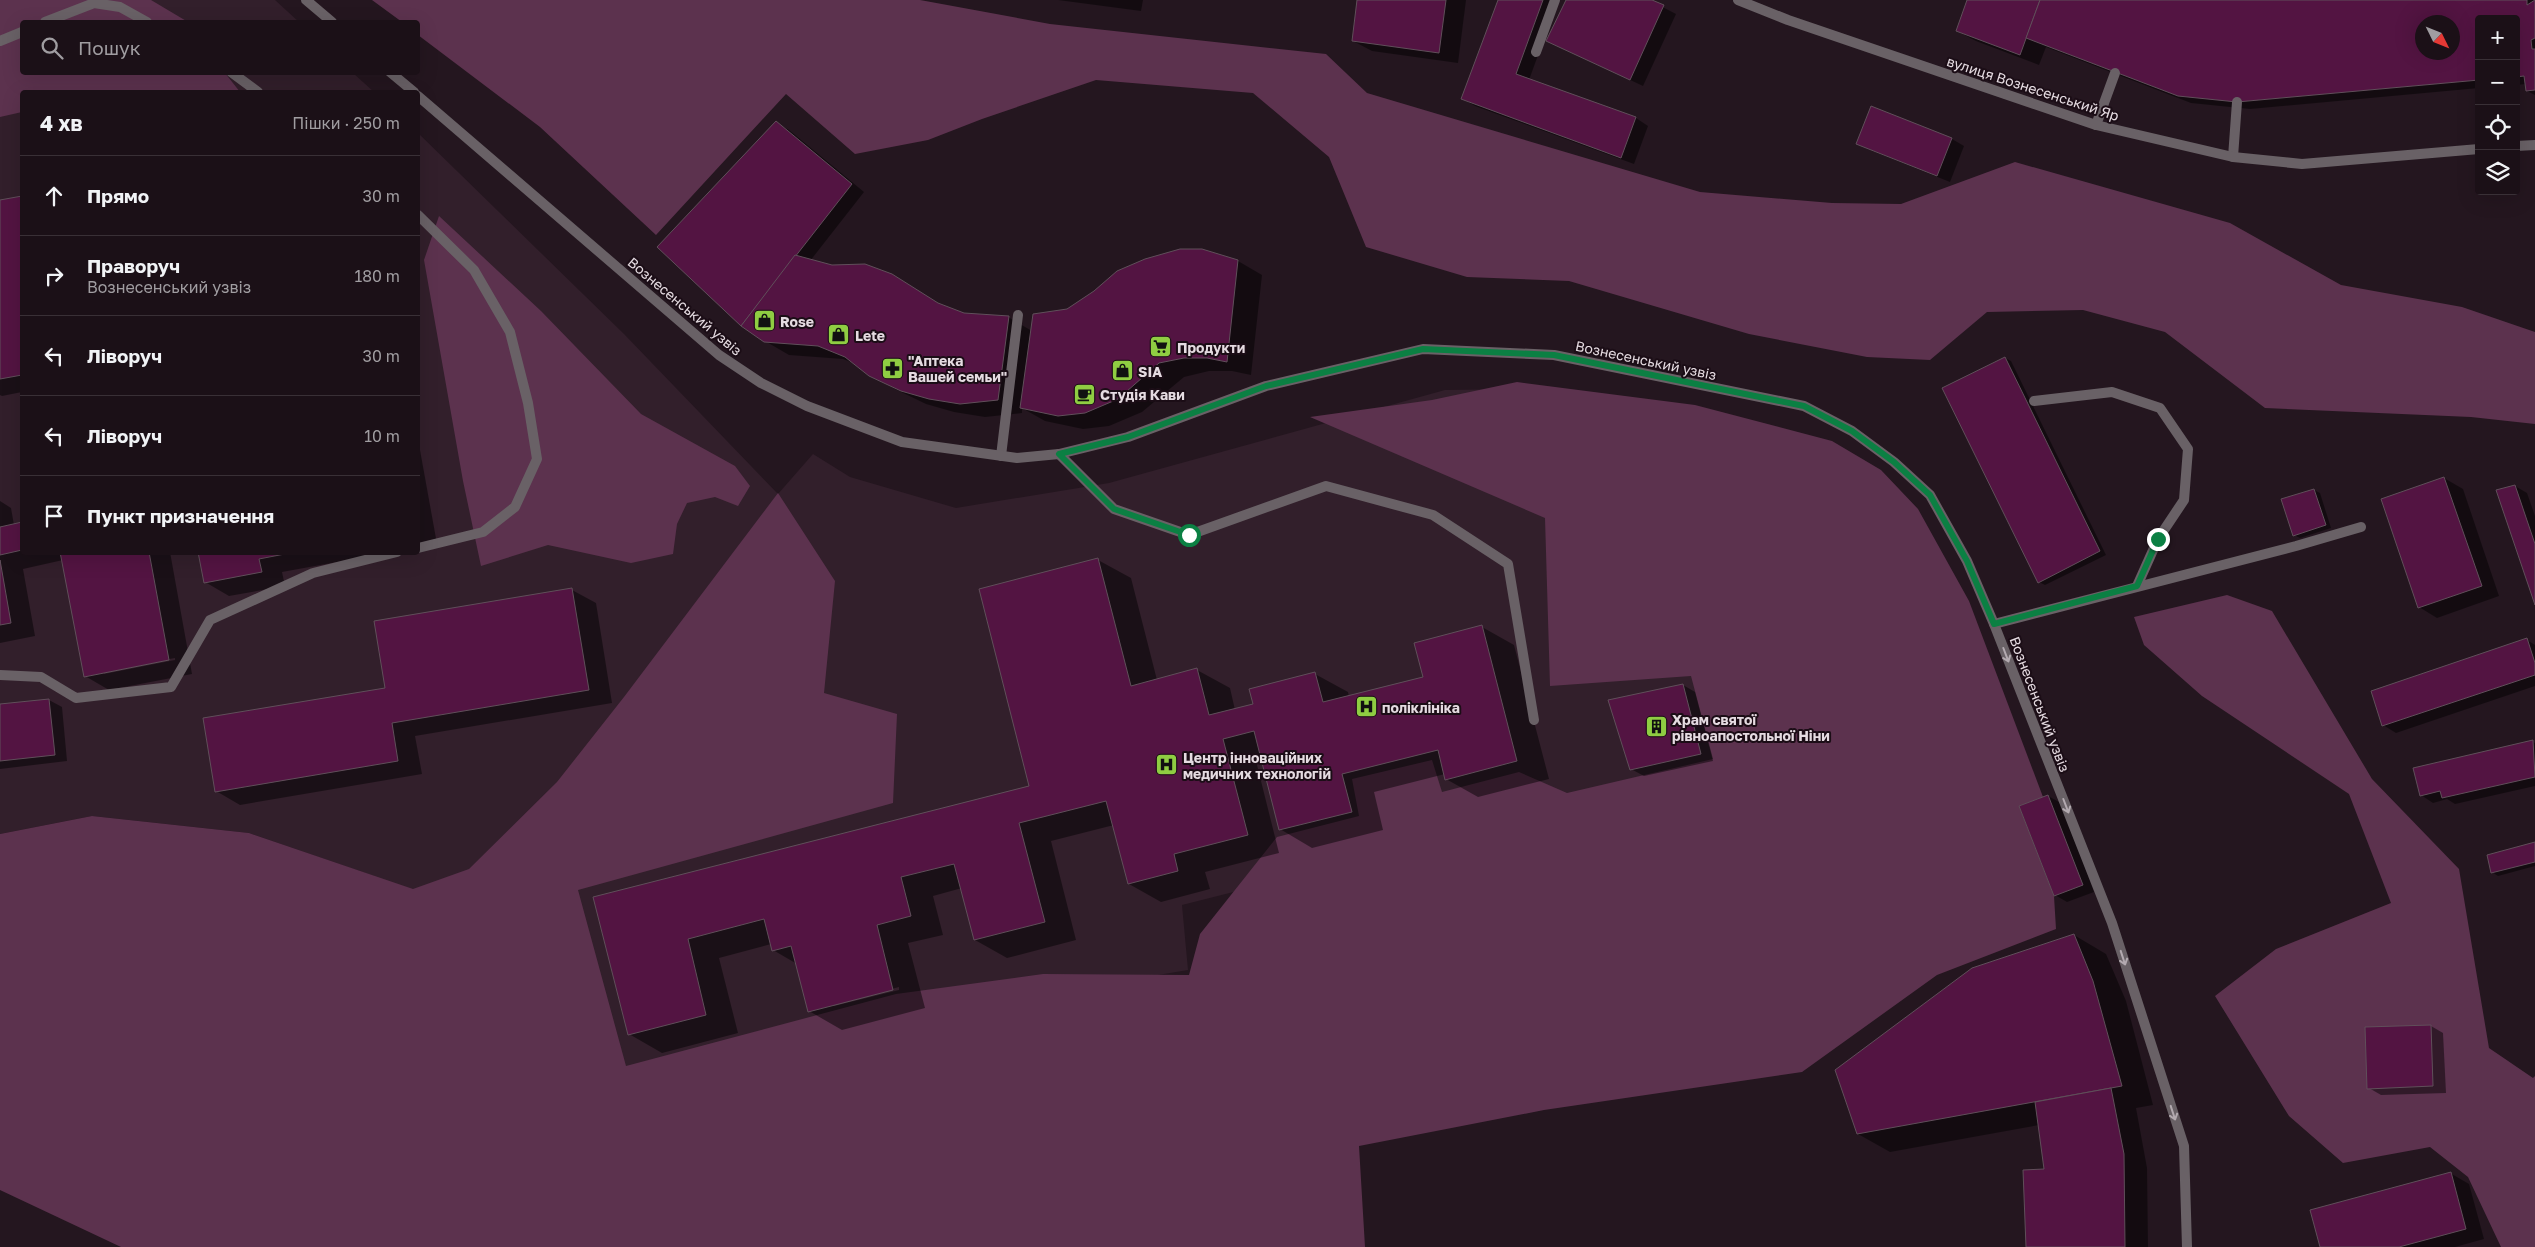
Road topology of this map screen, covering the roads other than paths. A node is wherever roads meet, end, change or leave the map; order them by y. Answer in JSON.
{"nodes":[{"id":1,"x":306,"y":0,"type":"edge"},
{"id":2,"x":1554,"y":0,"type":"edge"},
{"id":3,"x":1738,"y":0,"type":"edge"},
{"id":4,"x":121,"y":3,"type":"edge"},
{"id":5,"x":50,"y":20,"type":"edge"},
{"id":6,"x":144,"y":20,"type":"edge"},
{"id":7,"x":330,"y":20,"type":"edge"},
{"id":8,"x":20,"y":33,"type":"edge"},
{"id":9,"x":0,"y":41,"type":"edge"},
{"id":10,"x":1536,"y":52,"type":"dead end"},
{"id":11,"x":2115,"y":73,"type":"dead end"},
{"id":12,"x":235,"y":75,"type":"edge"},
{"id":13,"x":394,"y":75,"type":"edge"},
{"id":14,"x":255,"y":90,"type":"edge"},
{"id":15,"x":412,"y":90,"type":"edge"},
{"id":16,"x":420,"y":98,"type":"edge"},
{"id":17,"x":2237,"y":102,"type":"dead end"},
{"id":18,"x":2096,"y":125,"type":"junction"},
{"id":19,"x":2535,"y":145,"type":"edge"},
{"id":20,"x":2520,"y":146,"type":"edge"},
{"id":21,"x":2475,"y":150,"type":"edge"},
{"id":22,"x":2234,"y":157,"type":"junction"},
{"id":23,"x":420,"y":217,"type":"edge"},
{"id":24,"x":1018,"y":315,"type":"dead end"},
{"id":25,"x":2034,"y":401,"type":"dead end"},
{"id":26,"x":1059,"y":454,"type":"junction"},
{"id":27,"x":1001,"y":456,"type":"junction"},
{"id":28,"x":2361,"y":527,"type":"dead end"},
{"id":29,"x":420,"y":548,"type":"edge"},
{"id":30,"x":385,"y":555,"type":"edge"},
{"id":31,"x":2137,"y":586,"type":"junction"},
{"id":32,"x":1994,"y":624,"type":"junction"},
{"id":33,"x":0,"y":675,"type":"edge"},
{"id":34,"x":1534,"y":720,"type":"dead end"},
{"id":35,"x":2187,"y":1247,"type":"edge"}],
"edges":[{"from":1,"to":7,"type":"street"},
{"from":2,"to":10,"type":"street"},
{"from":3,"to":18,"type":"street","name":"вулиця Вознесенський Яр"},
{"from":4,"to":5,"type":"street"},
{"from":4,"to":6,"type":"street"},
{"from":8,"to":9,"type":"street"},
{"from":11,"to":18,"type":"street"},
{"from":12,"to":14,"type":"street"},
{"from":13,"to":15,"type":"street"},
{"from":16,"to":27,"type":"street","name":"Вознесенський узвіз"},
{"from":17,"to":22,"type":"street"},
{"from":18,"to":22,"type":"street","name":"вулиця Вознесенський Яр"},
{"from":19,"to":20,"type":"street"},
{"from":21,"to":22,"type":"street","name":"вулиця Вознесенський Яр"},
{"from":23,"to":29,"type":"street"},
{"from":24,"to":27,"type":"street"},
{"from":25,"to":31,"type":"street"},
{"from":26,"to":27,"type":"street","name":"Вознесенський узвіз"},
{"from":26,"to":32,"type":"street","name":"Вознесенський узвіз"},
{"from":26,"to":34,"type":"street"},
{"from":28,"to":31,"type":"street"},
{"from":30,"to":33,"type":"street"},
{"from":31,"to":32,"type":"street"},
{"from":32,"to":35,"type":"street","name":"Вознесенський узвіз","one_way":true}]}
